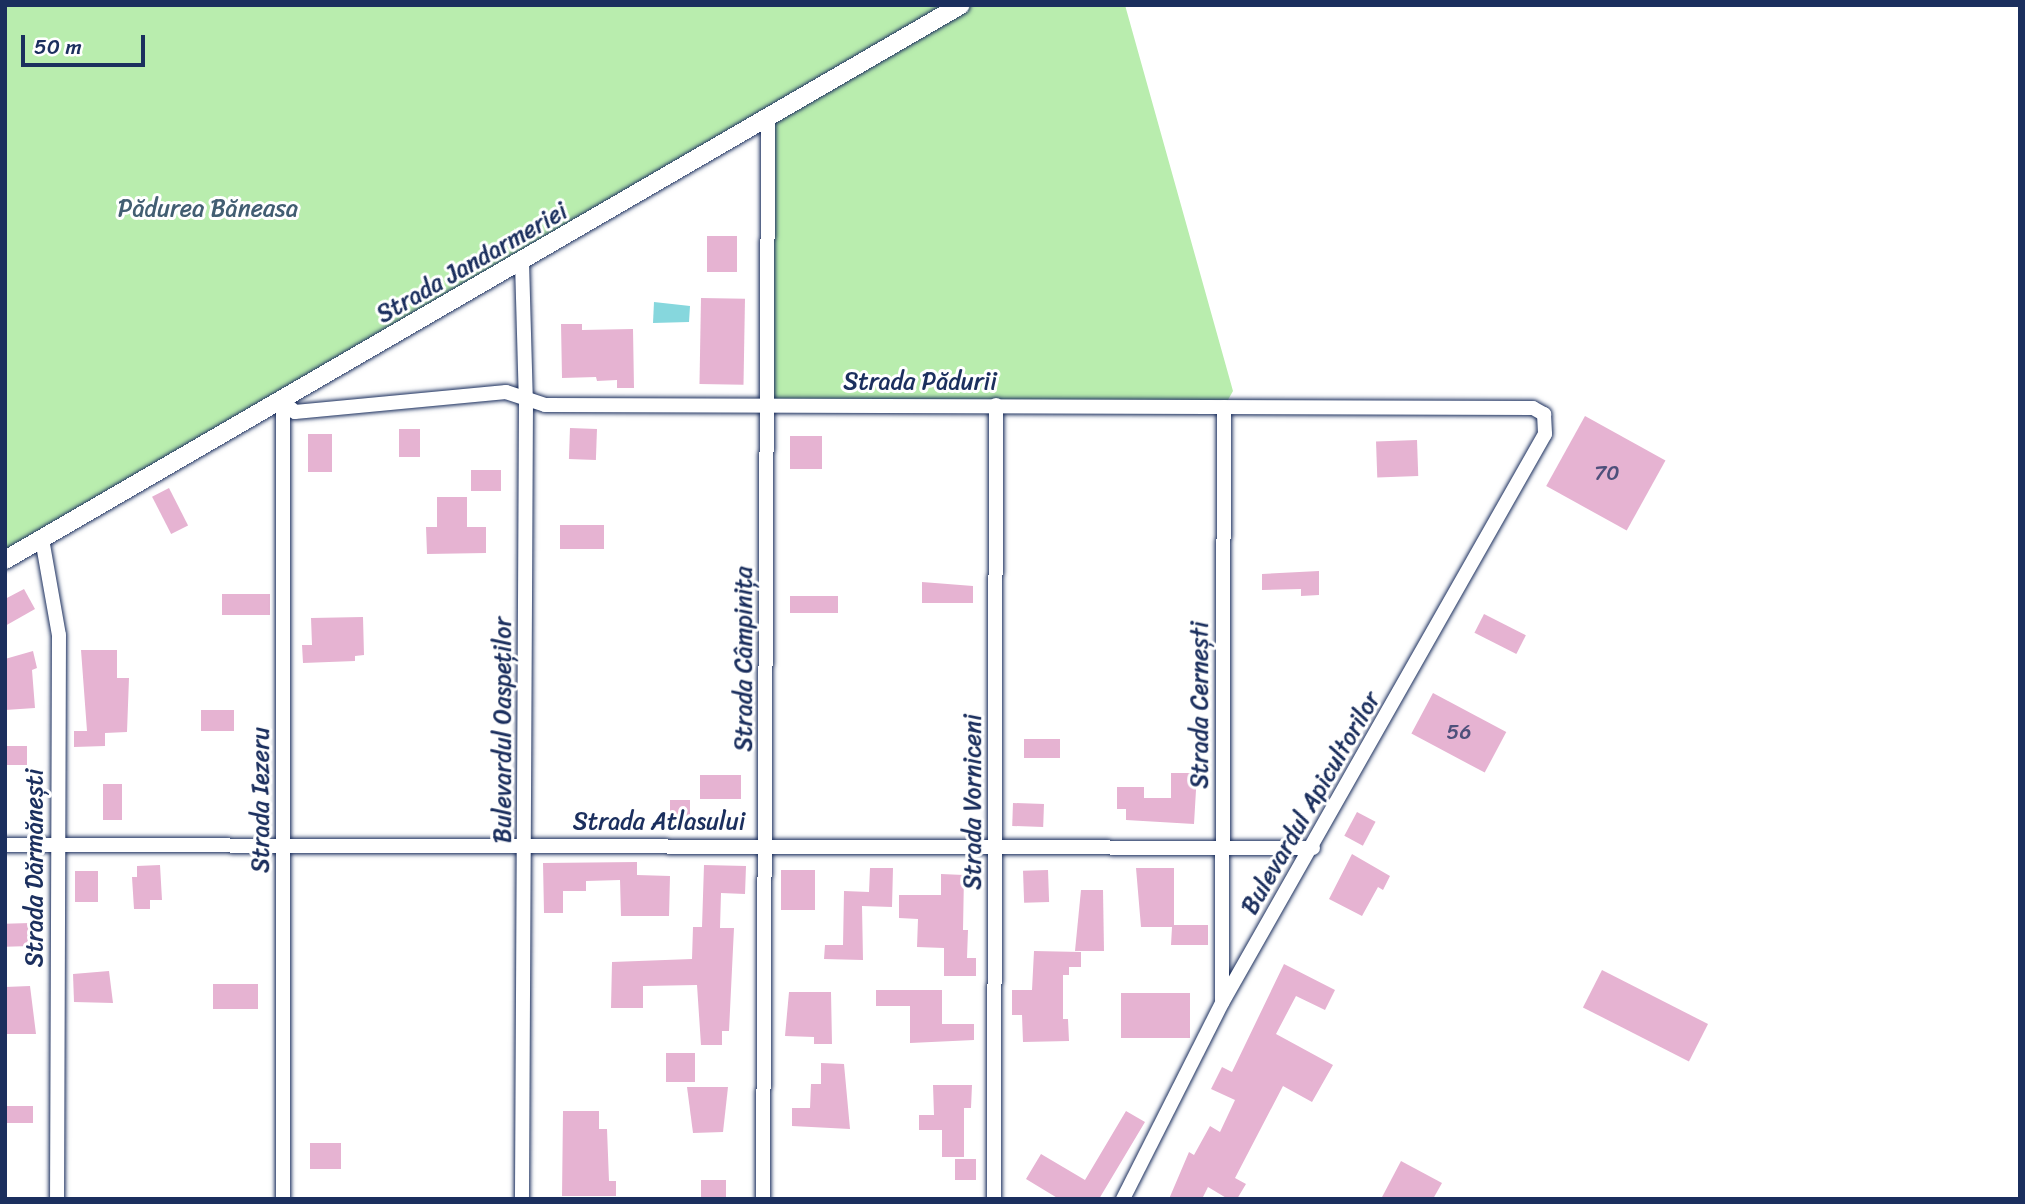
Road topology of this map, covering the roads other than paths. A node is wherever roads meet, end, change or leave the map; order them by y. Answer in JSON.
{"nodes":[{"id":1,"x":961,"y":5,"type":"edge"},
{"id":2,"x":768,"y":120,"type":"junction"},
{"id":3,"x":522,"y":262,"type":"junction"},
{"id":4,"x":283,"y":401,"type":"junction"},
{"id":5,"x":526,"y":402,"type":"junction"},
{"id":6,"x":768,"y":404,"type":"junction"},
{"id":7,"x":996,"y":405,"type":"junction"},
{"id":8,"x":1224,"y":407,"type":"junction"},
{"id":9,"x":1545,"y":434,"type":"joint"},
{"id":10,"x":42,"y":539,"type":"junction"},
{"id":11,"x":5,"y":560,"type":"edge"},
{"id":12,"x":5,"y":845,"type":"edge"},
{"id":13,"x":58,"y":845,"type":"junction"},
{"id":14,"x":284,"y":845,"type":"junction"},
{"id":15,"x":525,"y":845,"type":"junction"},
{"id":16,"x":766,"y":845,"type":"junction"},
{"id":17,"x":995,"y":846,"type":"junction"},
{"id":18,"x":1222,"y":848,"type":"junction"},
{"id":19,"x":1313,"y":848,"type":"junction"},
{"id":20,"x":1222,"y":1003,"type":"junction"},
{"id":21,"x":57,"y":1199,"type":"edge"},
{"id":22,"x":283,"y":1199,"type":"edge"},
{"id":23,"x":522,"y":1199,"type":"edge"},
{"id":24,"x":763,"y":1199,"type":"edge"},
{"id":25,"x":994,"y":1199,"type":"edge"},
{"id":26,"x":1123,"y":1199,"type":"edge"}],
"edges":[{"from":1,"to":2,"type":"street","name":"Strada Jandarmeriei"},
{"from":2,"to":3,"type":"street","name":"Strada Jandarmeriei"},
{"from":2,"to":6,"type":"street","name":"Strada Câmpinița"},
{"from":3,"to":4,"type":"street","name":"Strada Jandarmeriei"},
{"from":3,"to":5,"type":"street","name":"Bulevardul Oaspeților"},
{"from":4,"to":5,"type":"street","name":"Strada Pădurii"},
{"from":4,"to":10,"type":"street","name":"Strada Jandarmeriei"},
{"from":4,"to":14,"type":"street","name":"Strada Iezeru"},
{"from":5,"to":6,"type":"street","name":"Strada Pădurii"},
{"from":5,"to":15,"type":"street","name":"Bulevardul Oaspeților"},
{"from":6,"to":7,"type":"street","name":"Strada Pădurii"},
{"from":6,"to":16,"type":"street","name":"Strada Câmpinița"},
{"from":7,"to":8,"type":"street","name":"Strada Pădurii"},
{"from":7,"to":17,"type":"street","name":"Strada Vorniceni"},
{"from":8,"to":9,"type":"street","name":"Strada Pădurii"},
{"from":8,"to":18,"type":"street","name":"Strada Cernești"},
{"from":9,"to":19,"type":"street","name":"Bulevardul Apicultorilor"},
{"from":10,"to":11,"type":"street","name":"Strada Jandarmeriei"},
{"from":10,"to":13,"type":"street","name":"Strada Dărmănești"},
{"from":12,"to":13,"type":"street","name":"Strada Atlasului"},
{"from":13,"to":14,"type":"street","name":"Strada Atlasului"},
{"from":13,"to":21,"type":"street","name":"Strada Dărmănești"},
{"from":14,"to":15,"type":"street","name":"Strada Atlasului"},
{"from":14,"to":22,"type":"street","name":"Strada Iezeru"},
{"from":15,"to":16,"type":"street","name":"Strada Atlasului"},
{"from":15,"to":23,"type":"street","name":"Bulevardul Oaspeților"},
{"from":16,"to":17,"type":"street","name":"Strada Atlasului"},
{"from":16,"to":24,"type":"street","name":"Strada Câmpinița"},
{"from":17,"to":18,"type":"street","name":"Strada Atlasului"},
{"from":17,"to":25,"type":"street","name":"Strada Vorniceni"},
{"from":18,"to":19,"type":"street","name":"Strada Atlasului"},
{"from":18,"to":20,"type":"street","name":"Strada Cernești"},
{"from":19,"to":20,"type":"street","name":"Bulevardul Apicultorilor"},
{"from":20,"to":26,"type":"street","name":"Bulevardul Apicultorilor"}]}
